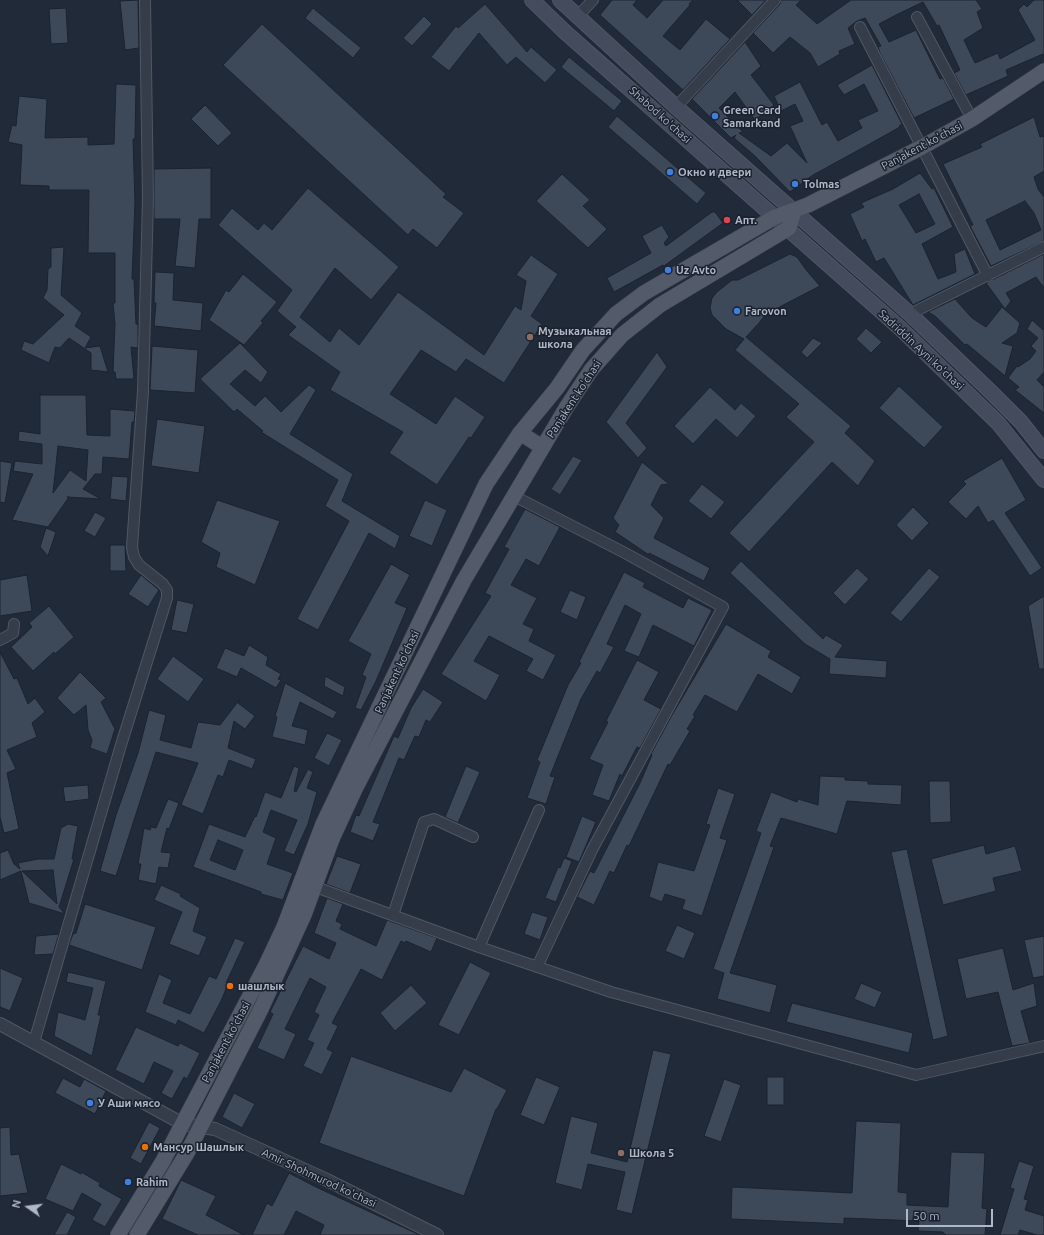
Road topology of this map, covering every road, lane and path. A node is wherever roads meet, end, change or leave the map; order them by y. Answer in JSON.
{"nodes":[{"id":1,"x":145,"y":0,"type":"edge"},
{"id":2,"x":532,"y":0,"type":"edge"},
{"id":3,"x":560,"y":0,"type":"edge"},
{"id":4,"x":593,"y":0,"type":"edge"},
{"id":5,"x":775,"y":0,"type":"edge"},
{"id":6,"x":577,"y":17,"type":"junction"},
{"id":7,"x":916,"y":17,"type":"dead end"},
{"id":8,"x":860,"y":27,"type":"dead end"},
{"id":9,"x":1044,"y":71,"type":"edge"},
{"id":10,"x":676,"y":107,"type":"junction"},
{"id":11,"x":972,"y":119,"type":"junction"},
{"id":12,"x":922,"y":147,"type":"junction"},
{"id":13,"x":794,"y":211,"type":"junction"},
{"id":14,"x":775,"y":217,"type":"junction"},
{"id":15,"x":789,"y":228,"type":"junction"},
{"id":16,"x":1044,"y":247,"type":"edge"},
{"id":17,"x":988,"y":276,"type":"junction"},
{"id":18,"x":910,"y":314,"type":"junction"},
{"id":19,"x":520,"y":433,"type":"junction"},
{"id":20,"x":542,"y":447,"type":"junction"},
{"id":21,"x":1044,"y":451,"type":"edge"},
{"id":22,"x":1044,"y":480,"type":"edge"},
{"id":23,"x":514,"y":496,"type":"junction"},
{"id":24,"x":14,"y":624,"type":"dead end"},
{"id":25,"x":0,"y":640,"type":"edge"},
{"id":26,"x":539,"y":810,"type":"dead end"},
{"id":27,"x":473,"y":837,"type":"dead end"},
{"id":28,"x":313,"y":886,"type":"junction"},
{"id":29,"x":393,"y":915,"type":"junction"},
{"id":30,"x":479,"y":947,"type":"junction"},
{"id":31,"x":537,"y":967,"type":"junction"},
{"id":32,"x":0,"y":1024,"type":"edge"},
{"id":33,"x":34,"y":1042,"type":"junction"},
{"id":34,"x":1044,"y":1046,"type":"edge"},
{"id":35,"x":183,"y":1124,"type":"junction"},
{"id":36,"x":200,"y":1126,"type":"junction"},
{"id":37,"x":118,"y":1235,"type":"edge"},
{"id":38,"x":137,"y":1235,"type":"edge"},
{"id":39,"x":437,"y":1235,"type":"edge"}],
"edges":[{"from":1,"to":33,"type":"street"},
{"from":2,"to":14,"type":"main road","name":"Shabod ko'chasi"},
{"from":3,"to":6,"type":"main road","name":"Shabod ko'chasi"},
{"from":4,"to":6,"type":"street"},
{"from":5,"to":10,"type":"street"},
{"from":6,"to":10,"type":"main road","name":"Shabod ko'chasi"},
{"from":7,"to":11,"type":"street"},
{"from":8,"to":12,"type":"street"},
{"from":9,"to":11,"type":"main road","name":"Panjakent ko'chasi"},
{"from":10,"to":13,"type":"main road","name":"Shabod ko'chasi"},
{"from":11,"to":12,"type":"main road","name":"Panjakent ko'chasi"},
{"from":12,"to":13,"type":"main road","name":"Panjakent ko'chasi"},
{"from":12,"to":17,"type":"street"},
{"from":13,"to":14,"type":"main road","name":"Panjakent ko'chasi"},
{"from":13,"to":15,"type":"main road"},
{"from":13,"to":18,"type":"main road","name":"Sadriddin Ayni ko'chasi"},
{"from":14,"to":15,"type":"main road","name":"Shabod ko'chasi"},
{"from":14,"to":19,"type":"main road","name":"Panjakent ko'chasi"},
{"from":15,"to":20,"type":"main road","name":"Panjakent ko'chasi"},
{"from":15,"to":22,"type":"main road","name":"Sadriddin Ayni ko'chasi"},
{"from":16,"to":17,"type":"street"},
{"from":17,"to":18,"type":"street"},
{"from":18,"to":21,"type":"main road","name":"Sadriddin Ayni ko'chasi"},
{"from":19,"to":20,"type":"main road"},
{"from":19,"to":35,"type":"main road","name":"Panjakent ko'chasi"},
{"from":20,"to":23,"type":"main road","name":"Panjakent ko'chasi"},
{"from":23,"to":28,"type":"main road","name":"Panjakent ko'chasi"},
{"from":23,"to":31,"type":"street"},
{"from":24,"to":25,"type":"street"},
{"from":26,"to":30,"type":"street"},
{"from":27,"to":29,"type":"street"},
{"from":28,"to":29,"type":"street"},
{"from":28,"to":36,"type":"main road","name":"Panjakent ko'chasi"},
{"from":29,"to":30,"type":"street"},
{"from":30,"to":31,"type":"street"},
{"from":31,"to":34,"type":"street"},
{"from":32,"to":33,"type":"street"},
{"from":33,"to":35,"type":"street"},
{"from":35,"to":36,"type":"street","name":"Amir Shohmurod ko'chasi"},
{"from":35,"to":37,"type":"main road","name":"Panjakent ko'chasi"},
{"from":36,"to":38,"type":"main road","name":"Panjakent ko'chasi"},
{"from":36,"to":39,"type":"street","name":"Amir Shohmurod ko'chasi"}]}
